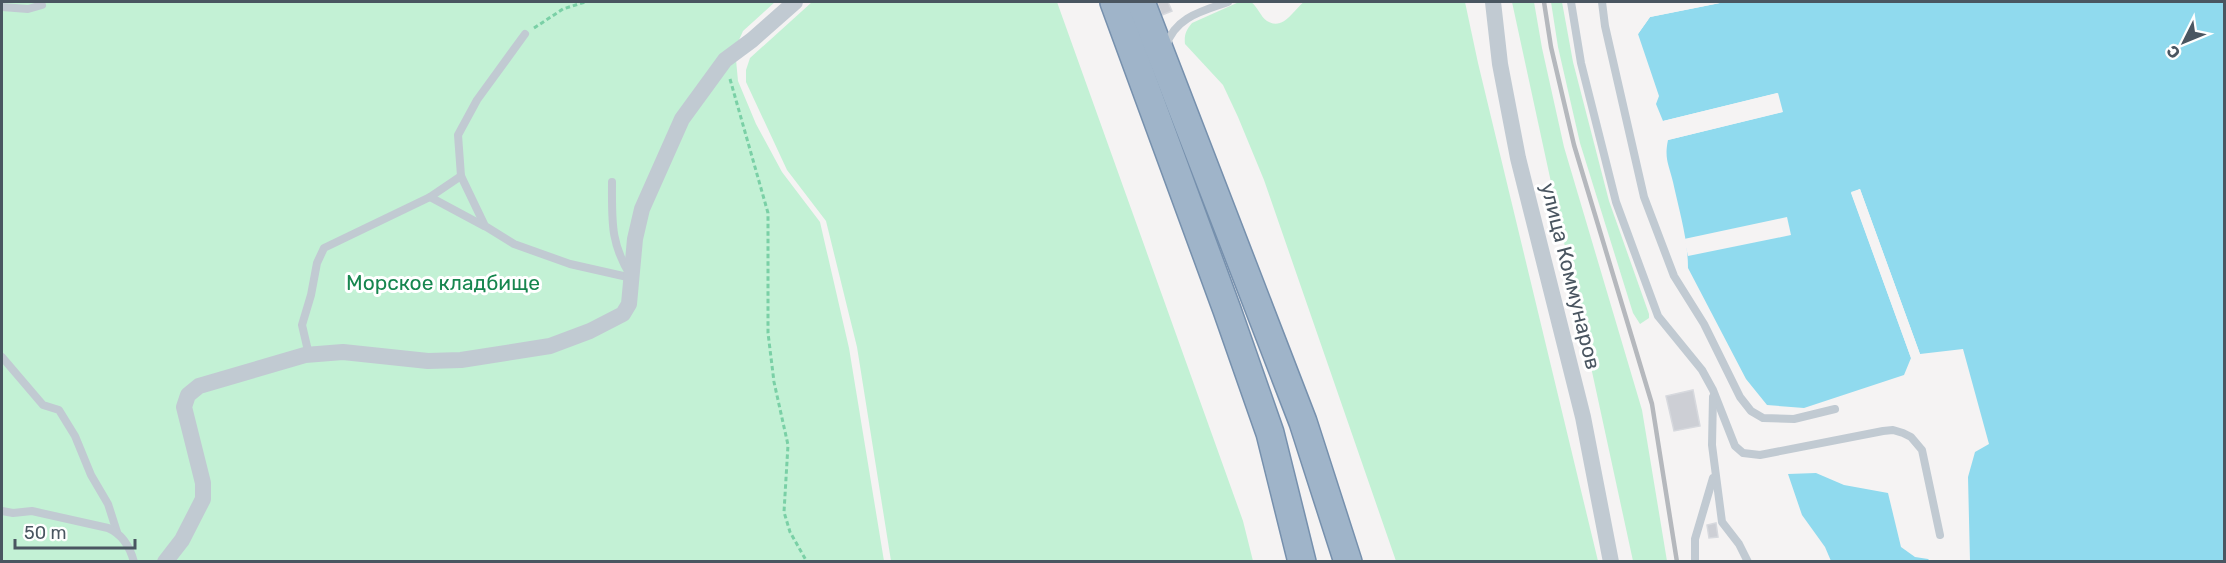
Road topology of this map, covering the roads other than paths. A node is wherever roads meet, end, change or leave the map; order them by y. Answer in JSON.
{"nodes":[{"id":1,"x":795,"y":2,"type":"edge"},
{"id":2,"x":1114,"y":2,"type":"edge"},
{"id":3,"x":1141,"y":2,"type":"edge"},
{"id":4,"x":1227,"y":2,"type":"edge"},
{"id":5,"x":1493,"y":2,"type":"edge"},
{"id":6,"x":1571,"y":2,"type":"edge"},
{"id":7,"x":1602,"y":2,"type":"edge"},
{"id":8,"x":42,"y":5,"type":"dead end"},
{"id":9,"x":2,"y":7,"type":"edge"},
{"id":10,"x":1159,"y":22,"type":"dead end"},
{"id":11,"x":525,"y":34,"type":"road end"},
{"id":12,"x":1165,"y":52,"type":"junction"},
{"id":13,"x":461,"y":176,"type":"junction"},
{"id":14,"x":612,"y":182,"type":"dead end"},
{"id":15,"x":430,"y":196,"type":"junction"},
{"id":16,"x":484,"y":226,"type":"junction"},
{"id":17,"x":632,"y":278,"type":"junction"},
{"id":18,"x":309,"y":355,"type":"junction"},
{"id":19,"x":2,"y":357,"type":"edge"},
{"id":20,"x":1713,"y":390,"type":"junction"},
{"id":21,"x":1835,"y":409,"type":"dead end"},
{"id":22,"x":1714,"y":471,"type":"junction"},
{"id":23,"x":2,"y":511,"type":"edge"},
{"id":24,"x":117,"y":532,"type":"junction"},
{"id":25,"x":1940,"y":535,"type":"dead end"},
{"id":26,"x":134,"y":561,"type":"edge"},
{"id":27,"x":165,"y":561,"type":"edge"},
{"id":28,"x":1302,"y":561,"type":"edge"},
{"id":29,"x":1348,"y":561,"type":"edge"},
{"id":30,"x":1611,"y":561,"type":"edge"},
{"id":31,"x":1695,"y":561,"type":"edge"},
{"id":32,"x":1748,"y":561,"type":"edge"}],
"edges":[{"from":1,"to":17,"type":"street"},
{"from":2,"to":28,"type":"highway"},
{"from":3,"to":12,"type":"highway"},
{"from":4,"to":12,"type":"lane"},
{"from":5,"to":30,"type":"street","name":"улица Коммунаров"},
{"from":6,"to":20,"type":"lane"},
{"from":7,"to":21,"type":"lane"},
{"from":8,"to":9,"type":"lane"},
{"from":10,"to":12,"type":"lane"},
{"from":11,"to":13,"type":"lane"},
{"from":12,"to":29,"type":"highway"},
{"from":13,"to":15,"type":"lane"},
{"from":13,"to":16,"type":"lane"},
{"from":14,"to":17,"type":"lane"},
{"from":15,"to":16,"type":"lane"},
{"from":15,"to":18,"type":"lane"},
{"from":16,"to":17,"type":"lane"},
{"from":17,"to":18,"type":"street"},
{"from":18,"to":27,"type":"street"},
{"from":19,"to":24,"type":"lane"},
{"from":20,"to":22,"type":"lane"},
{"from":20,"to":25,"type":"lane"},
{"from":22,"to":31,"type":"lane"},
{"from":22,"to":32,"type":"lane"},
{"from":23,"to":24,"type":"lane"},
{"from":24,"to":26,"type":"lane"}]}
